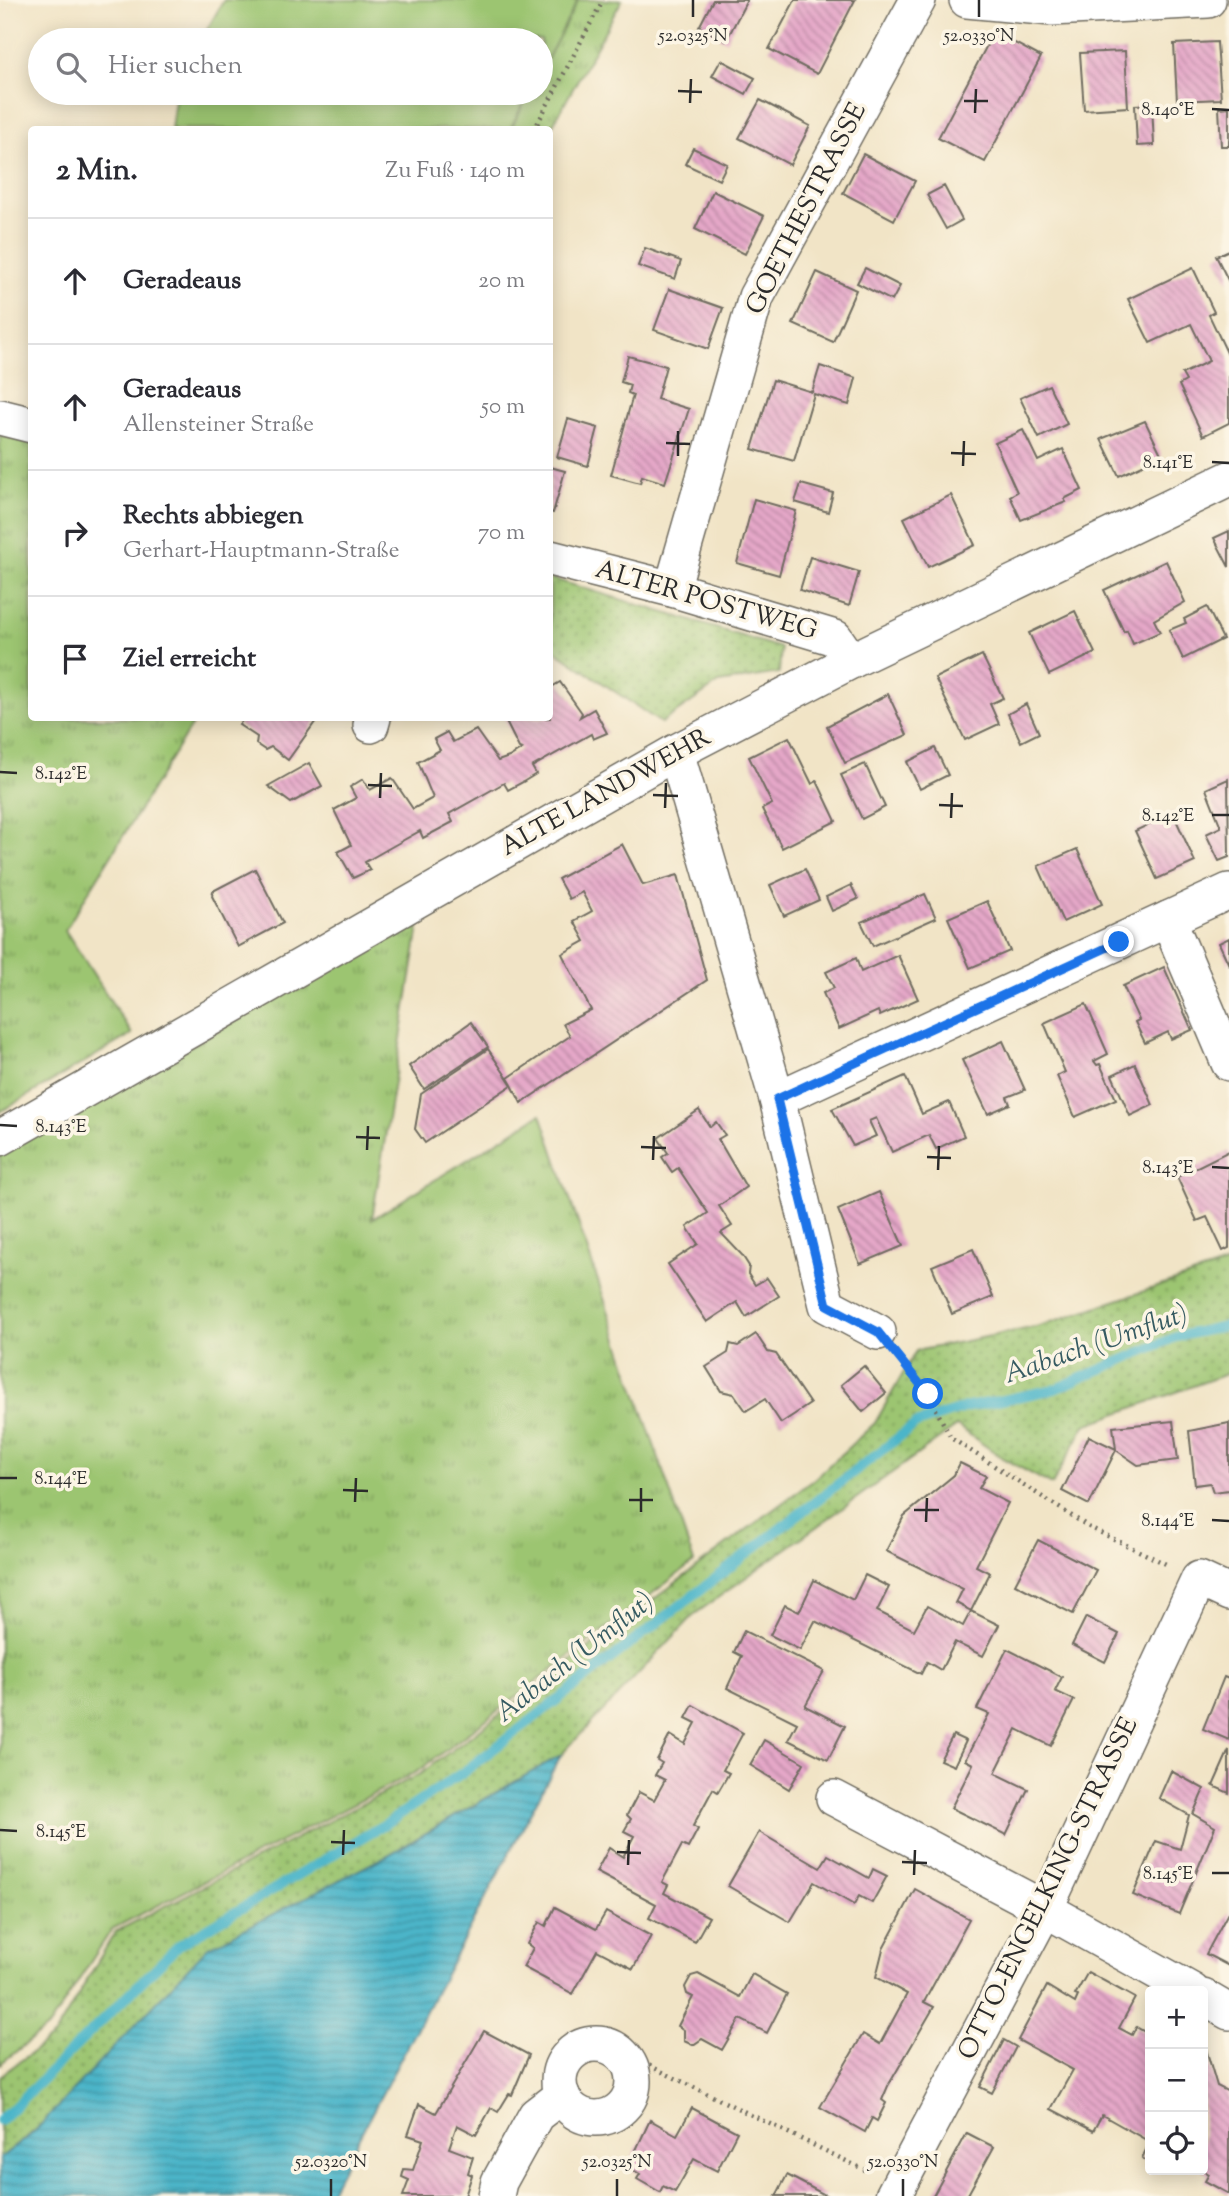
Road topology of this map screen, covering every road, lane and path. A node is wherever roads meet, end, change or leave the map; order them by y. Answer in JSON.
{"nodes":[{"id":1,"x":603,"y":0,"type":"edge"},
{"id":2,"x":918,"y":0,"type":"edge"},
{"id":3,"x":967,"y":0,"type":"edge"},
{"id":4,"x":1208,"y":0,"type":"edge"},
{"id":5,"x":553,"y":94,"type":"edge"},
{"id":6,"x":547,"y":105,"type":"edge"},
{"id":7,"x":536,"y":126,"type":"edge"},
{"id":8,"x":0,"y":417,"type":"edge"},
{"id":9,"x":28,"y":424,"type":"edge"},
{"id":10,"x":1229,"y":480,"type":"edge"},
{"id":11,"x":553,"y":559,"type":"edge"},
{"id":12,"x":672,"y":589,"type":"junction"},
{"id":13,"x":851,"y":661,"type":"junction"},
{"id":14,"x":676,"y":751,"type":"junction"},
{"id":15,"x":1229,"y":891,"type":"edge"},
{"id":16,"x":1168,"y":919,"type":"junction"},
{"id":17,"x":1229,"y":1063,"type":"edge"},
{"id":18,"x":777,"y":1099,"type":"junction"},
{"id":19,"x":0,"y":1138,"type":"edge"},
{"id":20,"x":878,"y":1332,"type":"joint"},
{"id":21,"x":1214,"y":1586,"type":"edge"},
{"id":22,"x":834,"y":1798,"type":"dead end"},
{"id":23,"x":1045,"y":1909,"type":"junction"},
{"id":24,"x":1183,"y":1986,"type":"edge"},
{"id":25,"x":1208,"y":2000,"type":"edge"},
{"id":26,"x":1229,"y":2012,"type":"edge"},
{"id":27,"x":630,"y":2067,"type":"junction"},
{"id":28,"x":562,"y":2095,"type":"junction"},
{"id":29,"x":896,"y":2191,"type":"edge"},
{"id":30,"x":496,"y":2196,"type":"edge"}],
"edges":[{"from":1,"to":5,"type":"path"},
{"from":2,"to":12,"type":"street","name":"GOETHESTRASSE"},
{"from":3,"to":4,"type":"street"},
{"from":6,"to":7,"type":"path"},
{"from":8,"to":9,"type":"street"},
{"from":10,"to":13,"type":"street","name":"ALTE LANDWEHR"},
{"from":11,"to":12,"type":"street","name":"ALTER POSTWEG"},
{"from":12,"to":13,"type":"street","name":"ALTER POSTWEG"},
{"from":13,"to":14,"type":"street","name":"ALTE LANDWEHR"},
{"from":14,"to":18,"type":"street"},
{"from":14,"to":19,"type":"street","name":"ALTE LANDWEHR"},
{"from":15,"to":16,"type":"street"},
{"from":16,"to":17,"type":"street"},
{"from":16,"to":18,"type":"street"},
{"from":18,"to":20,"type":"street"},
{"from":20,"to":21,"type":"path"},
{"from":21,"to":23,"type":"street","name":"OTTO-ENGELKING-STRASSE"},
{"from":22,"to":23,"type":"street"},
{"from":23,"to":24,"type":"street"},
{"from":23,"to":29,"type":"street","name":"OTTO-ENGELKING-STRASSE"},
{"from":25,"to":26,"type":"street"},
{"from":27,"to":28,"type":"street"},
{"from":27,"to":28,"type":"street"},
{"from":27,"to":29,"type":"path"},
{"from":28,"to":30,"type":"street"}]}
